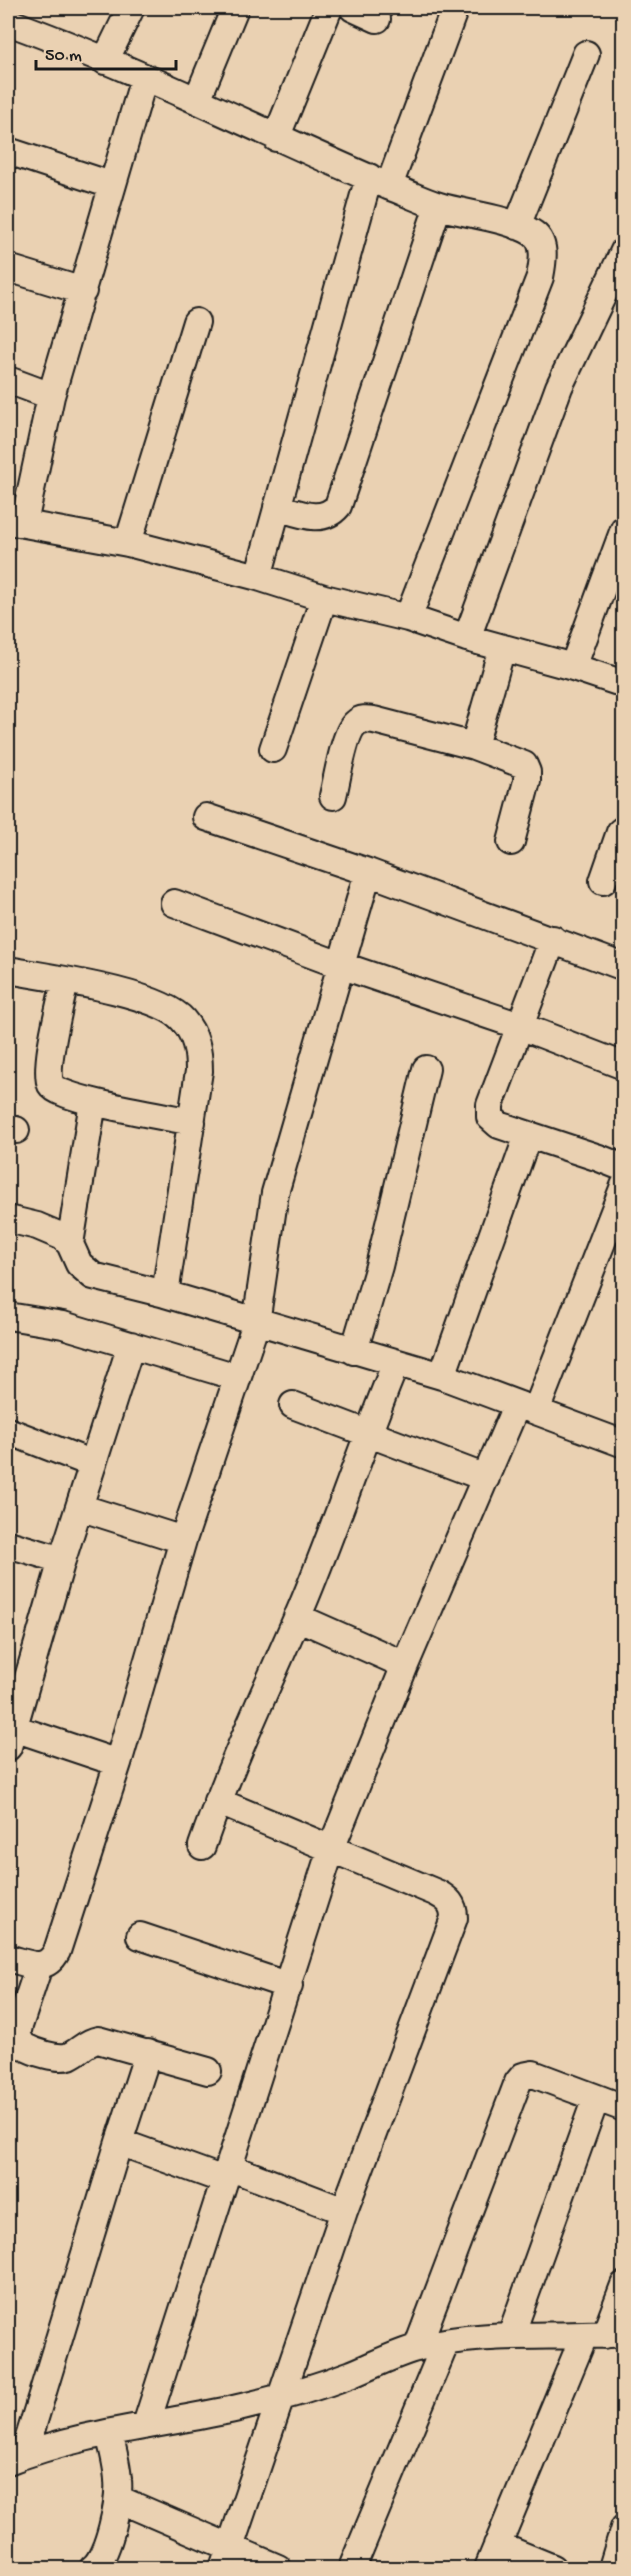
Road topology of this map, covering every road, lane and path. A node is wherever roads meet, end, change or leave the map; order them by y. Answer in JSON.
{"nodes":[{"id":1,"x":131,"y":8,"type":"edge"},
{"id":2,"x":235,"y":8,"type":"edge"},
{"id":3,"x":329,"y":8,"type":"edge"},
{"id":4,"x":353,"y":8,"type":"edge"},
{"id":5,"x":455,"y":8,"type":"edge"},
{"id":6,"x":377,"y":19,"type":"dead end"},
{"id":7,"x":8,"y":22,"type":"edge"},
{"id":8,"x":586,"y":54,"type":"dead end"},
{"id":9,"x":105,"y":61,"type":"junction"},
{"id":10,"x":144,"y":78,"type":"junction"},
{"id":11,"x":197,"y":100,"type":"junction"},
{"id":12,"x":276,"y":138,"type":"junction"},
{"id":13,"x":8,"y":151,"type":"edge"},
{"id":14,"x":379,"y":182,"type":"junction"},
{"id":15,"x":111,"y":185,"type":"junction"},
{"id":16,"x":438,"y":206,"type":"junction"},
{"id":17,"x":517,"y":226,"type":"junction"},
{"id":18,"x":624,"y":251,"type":"edge"},
{"id":19,"x":8,"y":268,"type":"edge"},
{"id":20,"x":617,"y":278,"type":"edge"},
{"id":21,"x":83,"y":291,"type":"junction"},
{"id":22,"x":196,"y":322,"type":"dead end"},
{"id":23,"x":8,"y":380,"type":"edge"},
{"id":24,"x":51,"y":396,"type":"junction"},
{"id":25,"x":277,"y":507,"type":"junction"},
{"id":26,"x":16,"y":522,"type":"edge"},
{"id":27,"x":624,"y":529,"type":"edge"},
{"id":28,"x":128,"y":543,"type":"junction"},
{"id":29,"x":616,"y":572,"type":"edge"},
{"id":30,"x":258,"y":577,"type":"junction"},
{"id":31,"x":324,"y":598,"type":"junction"},
{"id":32,"x":408,"y":618,"type":"junction"},
{"id":33,"x":467,"y":638,"type":"junction"},
{"id":34,"x":502,"y":648,"type":"junction"},
{"id":35,"x":573,"y":667,"type":"junction"},
{"id":36,"x":624,"y":684,"type":"edge"},
{"id":37,"x":474,"y":746,"type":"junction"},
{"id":38,"x":273,"y":749,"type":"dead end"},
{"id":39,"x":333,"y":796,"type":"dead end"},
{"id":40,"x":206,"y":817,"type":"dead end"},
{"id":41,"x":624,"y":829,"type":"edge"},
{"id":42,"x":511,"y":842,"type":"dead end"},
{"id":43,"x":368,"y":872,"type":"junction"},
{"id":44,"x":603,"y":881,"type":"dead end"},
{"id":45,"x":174,"y":903,"type":"dead end"},
{"id":46,"x":553,"y":939,"type":"junction"},
{"id":47,"x":340,"y":965,"type":"junction"},
{"id":48,"x":624,"y":967,"type":"edge"},
{"id":49,"x":8,"y":970,"type":"edge"},
{"id":50,"x":65,"y":981,"type":"junction"},
{"id":51,"x":520,"y":1026,"type":"junction"},
{"id":52,"x":624,"y":1066,"type":"edge"},
{"id":53,"x":426,"y":1069,"type":"dead end"},
{"id":54,"x":93,"y":1102,"type":"junction"},
{"id":55,"x":192,"y":1122,"type":"junction"},
{"id":56,"x":528,"y":1135,"type":"junction"},
{"id":57,"x":624,"y":1168,"type":"edge"},
{"id":58,"x":624,"y":1186,"type":"edge"},
{"id":59,"x":8,"y":1219,"type":"edge"},
{"id":60,"x":70,"y":1244,"type":"junction"},
{"id":61,"x":165,"y":1294,"type":"junction"},
{"id":62,"x":8,"y":1316,"type":"edge"},
{"id":63,"x":256,"y":1323,"type":"junction"},
{"id":64,"x":131,"y":1345,"type":"junction"},
{"id":65,"x":354,"y":1351,"type":"junction"},
{"id":66,"x":396,"y":1363,"type":"junction"},
{"id":67,"x":442,"y":1376,"type":"junction"},
{"id":68,"x":237,"y":1377,"type":"junction"},
{"id":69,"x":293,"y":1405,"type":"dead end"},
{"id":70,"x":526,"y":1407,"type":"junction"},
{"id":71,"x":8,"y":1431,"type":"edge"},
{"id":72,"x":367,"y":1433,"type":"junction"},
{"id":73,"x":624,"y":1444,"type":"edge"},
{"id":74,"x":93,"y":1464,"type":"junction"},
{"id":75,"x":486,"y":1478,"type":"junction"},
{"id":76,"x":79,"y":1507,"type":"junction"},
{"id":77,"x":183,"y":1540,"type":"junction"},
{"id":78,"x":8,"y":1544,"type":"edge"},
{"id":79,"x":62,"y":1560,"type":"junction"},
{"id":80,"x":297,"y":1617,"type":"junction"},
{"id":81,"x":405,"y":1665,"type":"junction"},
{"id":82,"x":9,"y":1734,"type":"edge"},
{"id":83,"x":118,"y":1763,"type":"junction"},
{"id":84,"x":217,"y":1801,"type":"junction"},
{"id":85,"x":202,"y":1846,"type":"dead end"},
{"id":86,"x":331,"y":1849,"type":"junction"},
{"id":87,"x":140,"y":1936,"type":"dead end"},
{"id":88,"x":8,"y":1958,"type":"edge"},
{"id":89,"x":39,"y":1966,"type":"junction"},
{"id":90,"x":289,"y":1986,"type":"junction"},
{"id":91,"x":148,"y":2053,"type":"junction"},
{"id":92,"x":208,"y":2071,"type":"dead end"},
{"id":93,"x":596,"y":2098,"type":"junction"},
{"id":94,"x":624,"y":2108,"type":"edge"},
{"id":95,"x":119,"y":2142,"type":"junction"},
{"id":96,"x":227,"y":2174,"type":"junction"},
{"id":97,"x":344,"y":2211,"type":"junction"},
{"id":98,"x":624,"y":2285,"type":"edge"},
{"id":99,"x":512,"y":2335,"type":"junction"},
{"id":100,"x":604,"y":2335,"type":"edge"},
{"id":101,"x":446,"y":2342,"type":"junction"},
{"id":102,"x":417,"y":2348,"type":"junction"},
{"id":103,"x":282,"y":2397,"type":"junction"},
{"id":104,"x":146,"y":2426,"type":"junction"},
{"id":105,"x":109,"y":2434,"type":"junction"},
{"id":106,"x":16,"y":2457,"type":"edge"},
{"id":107,"x":118,"y":2499,"type":"junction"},
{"id":108,"x":624,"y":2528,"type":"edge"},
{"id":109,"x":492,"y":2557,"type":"edge"},
{"id":110,"x":227,"y":2559,"type":"edge"},
{"id":111,"x":93,"y":2568,"type":"edge"},
{"id":112,"x":278,"y":2568,"type":"edge"},
{"id":113,"x":352,"y":2568,"type":"edge"},
{"id":114,"x":553,"y":2568,"type":"edge"},
{"id":115,"x":612,"y":2568,"type":"edge"}],
"edges":[{"from":1,"to":9,"type":"street"},
{"from":2,"to":11,"type":"street"},
{"from":3,"to":12,"type":"street"},
{"from":4,"to":6,"type":"street"},
{"from":5,"to":14,"type":"street"},
{"from":7,"to":9,"type":"street"},
{"from":8,"to":17,"type":"street"},
{"from":9,"to":10,"type":"street"},
{"from":10,"to":11,"type":"street"},
{"from":10,"to":15,"type":"street"},
{"from":11,"to":12,"type":"street"},
{"from":12,"to":14,"type":"street"},
{"from":13,"to":15,"type":"street"},
{"from":14,"to":16,"type":"street"},
{"from":14,"to":25,"type":"street"},
{"from":15,"to":21,"type":"street"},
{"from":16,"to":17,"type":"street"},
{"from":16,"to":25,"type":"street"},
{"from":17,"to":32,"type":"street"},
{"from":18,"to":20,"type":"street"},
{"from":19,"to":21,"type":"street"},
{"from":20,"to":33,"type":"street"},
{"from":21,"to":24,"type":"street"},
{"from":22,"to":28,"type":"street"},
{"from":23,"to":24,"type":"street"},
{"from":24,"to":26,"type":"street"},
{"from":25,"to":30,"type":"street"},
{"from":26,"to":28,"type":"street"},
{"from":27,"to":29,"type":"street"},
{"from":28,"to":30,"type":"street"},
{"from":29,"to":35,"type":"street"},
{"from":30,"to":31,"type":"street"},
{"from":31,"to":32,"type":"street"},
{"from":31,"to":38,"type":"street"},
{"from":32,"to":33,"type":"street"},
{"from":33,"to":34,"type":"street"},
{"from":34,"to":35,"type":"street"},
{"from":34,"to":37,"type":"street"},
{"from":35,"to":36,"type":"street"},
{"from":37,"to":39,"type":"street"},
{"from":37,"to":42,"type":"street"},
{"from":40,"to":43,"type":"street"},
{"from":41,"to":44,"type":"street"},
{"from":43,"to":46,"type":"street"},
{"from":43,"to":47,"type":"street"},
{"from":45,"to":47,"type":"street"},
{"from":46,"to":48,"type":"street"},
{"from":46,"to":51,"type":"street"},
{"from":47,"to":51,"type":"street"},
{"from":47,"to":63,"type":"street"},
{"from":49,"to":50,"type":"street"},
{"from":50,"to":54,"type":"street"},
{"from":50,"to":55,"type":"street"},
{"from":51,"to":52,"type":"street"},
{"from":51,"to":56,"type":"street"},
{"from":53,"to":65,"type":"street"},
{"from":54,"to":55,"type":"street"},
{"from":54,"to":60,"type":"street"},
{"from":55,"to":61,"type":"street"},
{"from":56,"to":57,"type":"street"},
{"from":56,"to":67,"type":"street"},
{"from":58,"to":70,"type":"street"},
{"from":59,"to":60,"type":"street"},
{"from":60,"to":61,"type":"street"},
{"from":61,"to":63,"type":"street"},
{"from":62,"to":64,"type":"street"},
{"from":63,"to":65,"type":"street"},
{"from":63,"to":68,"type":"street"},
{"from":64,"to":68,"type":"street"},
{"from":64,"to":74,"type":"street"},
{"from":65,"to":66,"type":"street"},
{"from":66,"to":67,"type":"street"},
{"from":66,"to":72,"type":"street"},
{"from":67,"to":70,"type":"street"},
{"from":68,"to":77,"type":"street"},
{"from":69,"to":72,"type":"street"},
{"from":70,"to":73,"type":"street"},
{"from":70,"to":75,"type":"street"},
{"from":71,"to":74,"type":"street"},
{"from":72,"to":75,"type":"street"},
{"from":72,"to":80,"type":"street"},
{"from":74,"to":76,"type":"street"},
{"from":75,"to":81,"type":"street"},
{"from":76,"to":77,"type":"street"},
{"from":76,"to":79,"type":"street"},
{"from":77,"to":83,"type":"street"},
{"from":78,"to":79,"type":"street"},
{"from":79,"to":82,"type":"street"},
{"from":80,"to":81,"type":"street"},
{"from":80,"to":84,"type":"street"},
{"from":81,"to":86,"type":"street"},
{"from":82,"to":83,"type":"street"},
{"from":83,"to":89,"type":"street"},
{"from":84,"to":85,"type":"street"},
{"from":84,"to":86,"type":"street"},
{"from":86,"to":90,"type":"street"},
{"from":86,"to":97,"type":"street"},
{"from":87,"to":90,"type":"street"},
{"from":88,"to":89,"type":"street"},
{"from":89,"to":91,"type":"street"},
{"from":90,"to":96,"type":"street"},
{"from":91,"to":92,"type":"street"},
{"from":91,"to":95,"type":"street"},
{"from":93,"to":94,"type":"street"},
{"from":93,"to":99,"type":"street"},
{"from":93,"to":102,"type":"street"},
{"from":95,"to":96,"type":"street"},
{"from":95,"to":106,"type":"street"},
{"from":96,"to":97,"type":"street"},
{"from":96,"to":104,"type":"street"},
{"from":97,"to":103,"type":"street"},
{"from":98,"to":100,"type":"street"},
{"from":99,"to":100,"type":"street"},
{"from":99,"to":101,"type":"street"},
{"from":100,"to":109,"type":"street"},
{"from":101,"to":102,"type":"street"},
{"from":101,"to":113,"type":"street"},
{"from":102,"to":103,"type":"street"},
{"from":103,"to":104,"type":"street"},
{"from":103,"to":110,"type":"street"},
{"from":104,"to":105,"type":"street"},
{"from":105,"to":106,"type":"street"},
{"from":105,"to":107,"type":"street"},
{"from":107,"to":110,"type":"street"},
{"from":107,"to":111,"type":"street"},
{"from":108,"to":115,"type":"street"},
{"from":109,"to":114,"type":"street"},
{"from":110,"to":112,"type":"street"}]}
